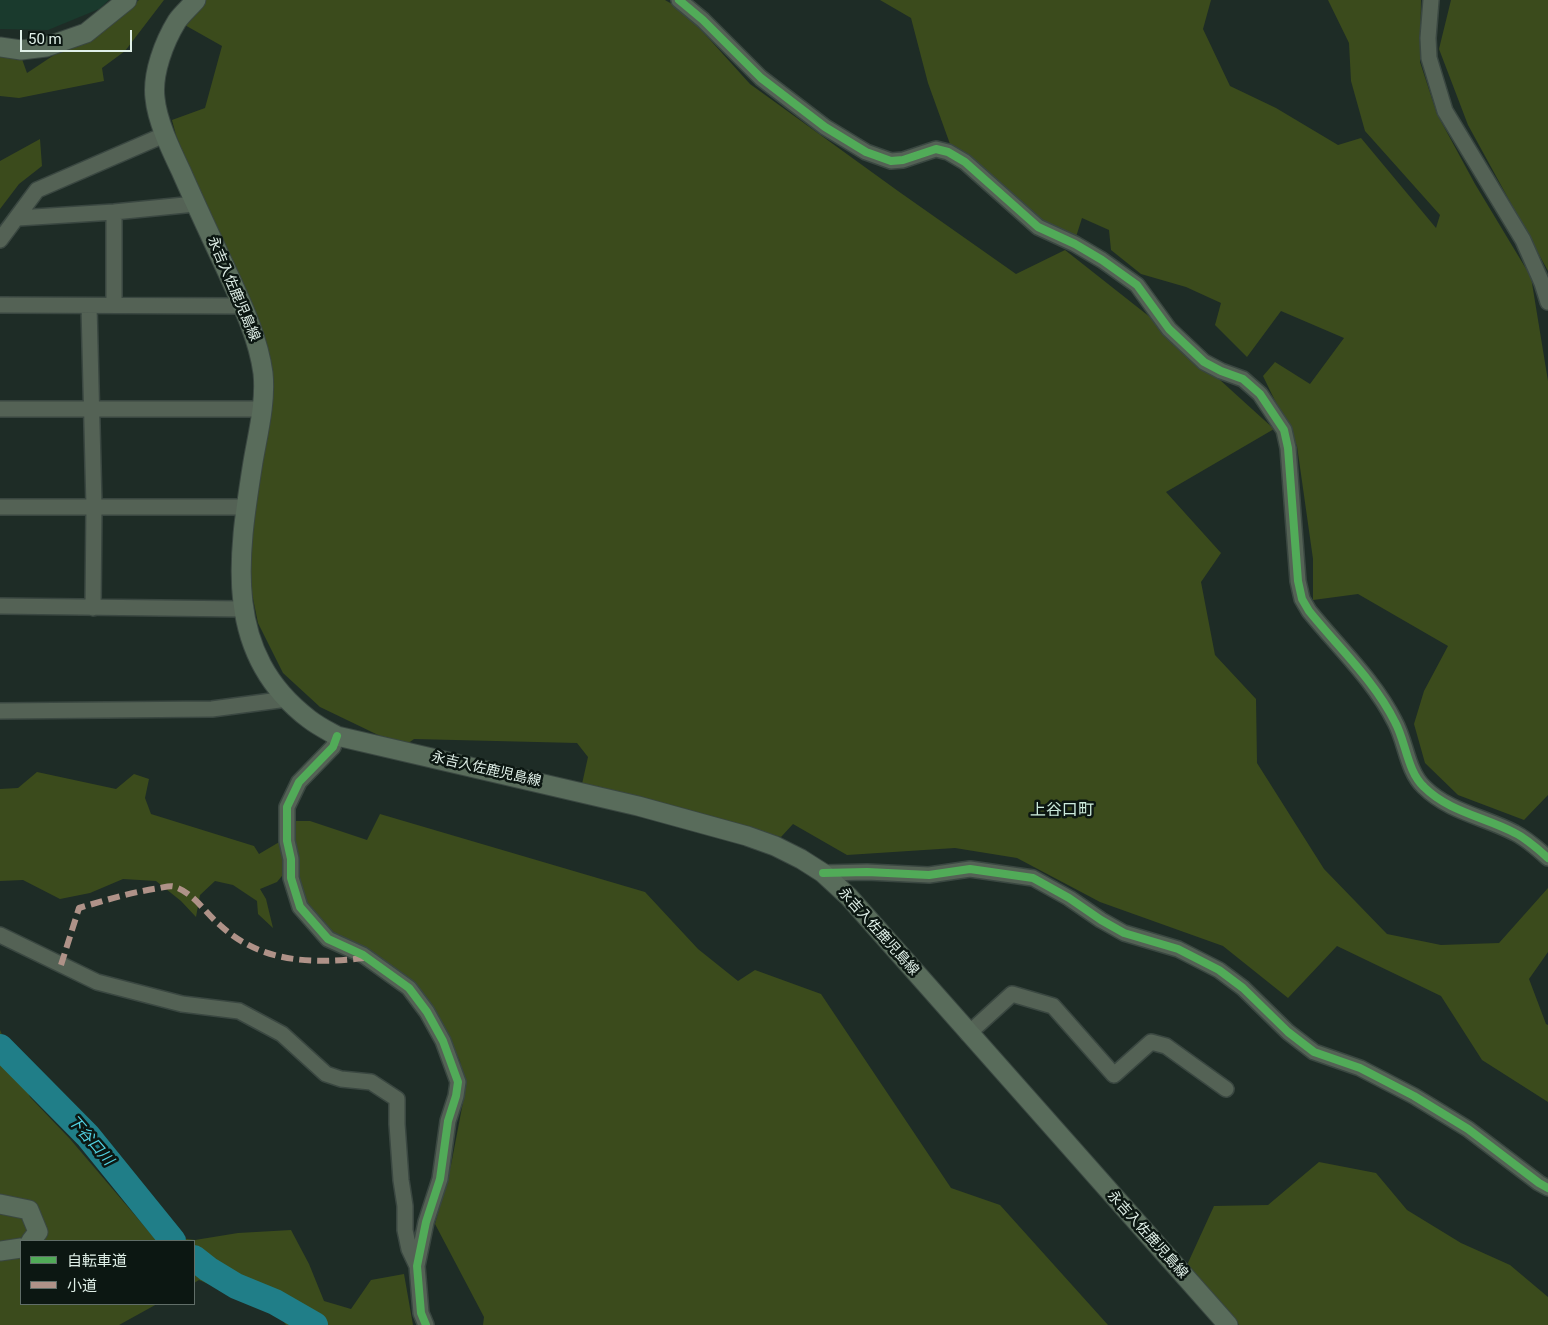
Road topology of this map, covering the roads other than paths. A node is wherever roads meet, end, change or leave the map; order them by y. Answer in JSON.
{"nodes":[{"id":1,"x":127,"y":0,"type":"edge"},
{"id":2,"x":196,"y":0,"type":"edge"},
{"id":3,"x":680,"y":0,"type":"edge"},
{"id":4,"x":1431,"y":0,"type":"edge"},
{"id":5,"x":0,"y":47,"type":"edge"},
{"id":6,"x":164,"y":135,"type":"junction"},
{"id":7,"x":196,"y":204,"type":"junction"},
{"id":8,"x":114,"y":212,"type":"junction"},
{"id":9,"x":18,"y":218,"type":"junction"},
{"id":10,"x":0,"y":240,"type":"edge"},
{"id":11,"x":1548,"y":302,"type":"edge"},
{"id":12,"x":0,"y":305,"type":"edge"},
{"id":13,"x":114,"y":305,"type":"junction"},
{"id":14,"x":89,"y":306,"type":"junction"},
{"id":15,"x":243,"y":306,"type":"junction"},
{"id":16,"x":0,"y":409,"type":"edge"},
{"id":17,"x":93,"y":409,"type":"junction"},
{"id":18,"x":262,"y":409,"type":"junction"},
{"id":19,"x":94,"y":506,"type":"junction"},
{"id":20,"x":0,"y":507,"type":"edge"},
{"id":21,"x":246,"y":507,"type":"junction"},
{"id":22,"x":0,"y":606,"type":"edge"},
{"id":23,"x":93,"y":608,"type":"junction"},
{"id":24,"x":242,"y":609,"type":"junction"},
{"id":25,"x":286,"y":699,"type":"junction"},
{"id":26,"x":0,"y":712,"type":"edge"},
{"id":27,"x":337,"y":736,"type":"junction"},
{"id":28,"x":1548,"y":858,"type":"edge"},
{"id":29,"x":823,"y":874,"type":"junction"},
{"id":30,"x":0,"y":935,"type":"edge"},
{"id":31,"x":968,"y":1034,"type":"junction"},
{"id":32,"x":1226,"y":1089,"type":"dead end"},
{"id":33,"x":1548,"y":1188,"type":"edge"},
{"id":34,"x":0,"y":1204,"type":"edge"},
{"id":35,"x":32,"y":1240,"type":"edge"},
{"id":36,"x":20,"y":1248,"type":"edge"},
{"id":37,"x":0,"y":1251,"type":"edge"},
{"id":38,"x":418,"y":1266,"type":"junction"},
{"id":39,"x":426,"y":1325,"type":"edge"},
{"id":40,"x":1228,"y":1325,"type":"edge"}],
"edges":[{"from":1,"to":5,"type":"main road"},
{"from":2,"to":6,"type":"main road","name":"永吉入佐鹿児島線"},
{"from":3,"to":28,"type":"street"},
{"from":4,"to":11,"type":"street"},
{"from":6,"to":7,"type":"main road","name":"永吉入佐鹿児島線"},
{"from":6,"to":9,"type":"street"},
{"from":7,"to":8,"type":"street"},
{"from":7,"to":15,"type":"main road","name":"永吉入佐鹿児島線"},
{"from":8,"to":9,"type":"street"},
{"from":8,"to":13,"type":"street"},
{"from":9,"to":10,"type":"street"},
{"from":12,"to":14,"type":"street"},
{"from":13,"to":14,"type":"street"},
{"from":13,"to":15,"type":"street"},
{"from":14,"to":17,"type":"street"},
{"from":15,"to":18,"type":"main road","name":"永吉入佐鹿児島線"},
{"from":16,"to":17,"type":"street"},
{"from":17,"to":18,"type":"street"},
{"from":17,"to":19,"type":"street"},
{"from":18,"to":21,"type":"main road","name":"永吉入佐鹿児島線"},
{"from":19,"to":20,"type":"street"},
{"from":19,"to":21,"type":"street"},
{"from":19,"to":23,"type":"street"},
{"from":21,"to":24,"type":"main road","name":"永吉入佐鹿児島線"},
{"from":22,"to":23,"type":"street"},
{"from":23,"to":24,"type":"street"},
{"from":24,"to":25,"type":"main road","name":"永吉入佐鹿児島線"},
{"from":25,"to":26,"type":"street"},
{"from":25,"to":27,"type":"main road","name":"永吉入佐鹿児島線"},
{"from":27,"to":29,"type":"main road","name":"永吉入佐鹿児島線"},
{"from":27,"to":38,"type":"street"},
{"from":29,"to":31,"type":"main road","name":"永吉入佐鹿児島線"},
{"from":29,"to":33,"type":"street"},
{"from":30,"to":38,"type":"street"},
{"from":31,"to":32,"type":"street"},
{"from":31,"to":40,"type":"main road","name":"永吉入佐鹿児島線"},
{"from":34,"to":35,"type":"main road"},
{"from":36,"to":37,"type":"main road"},
{"from":38,"to":39,"type":"street"}]}
